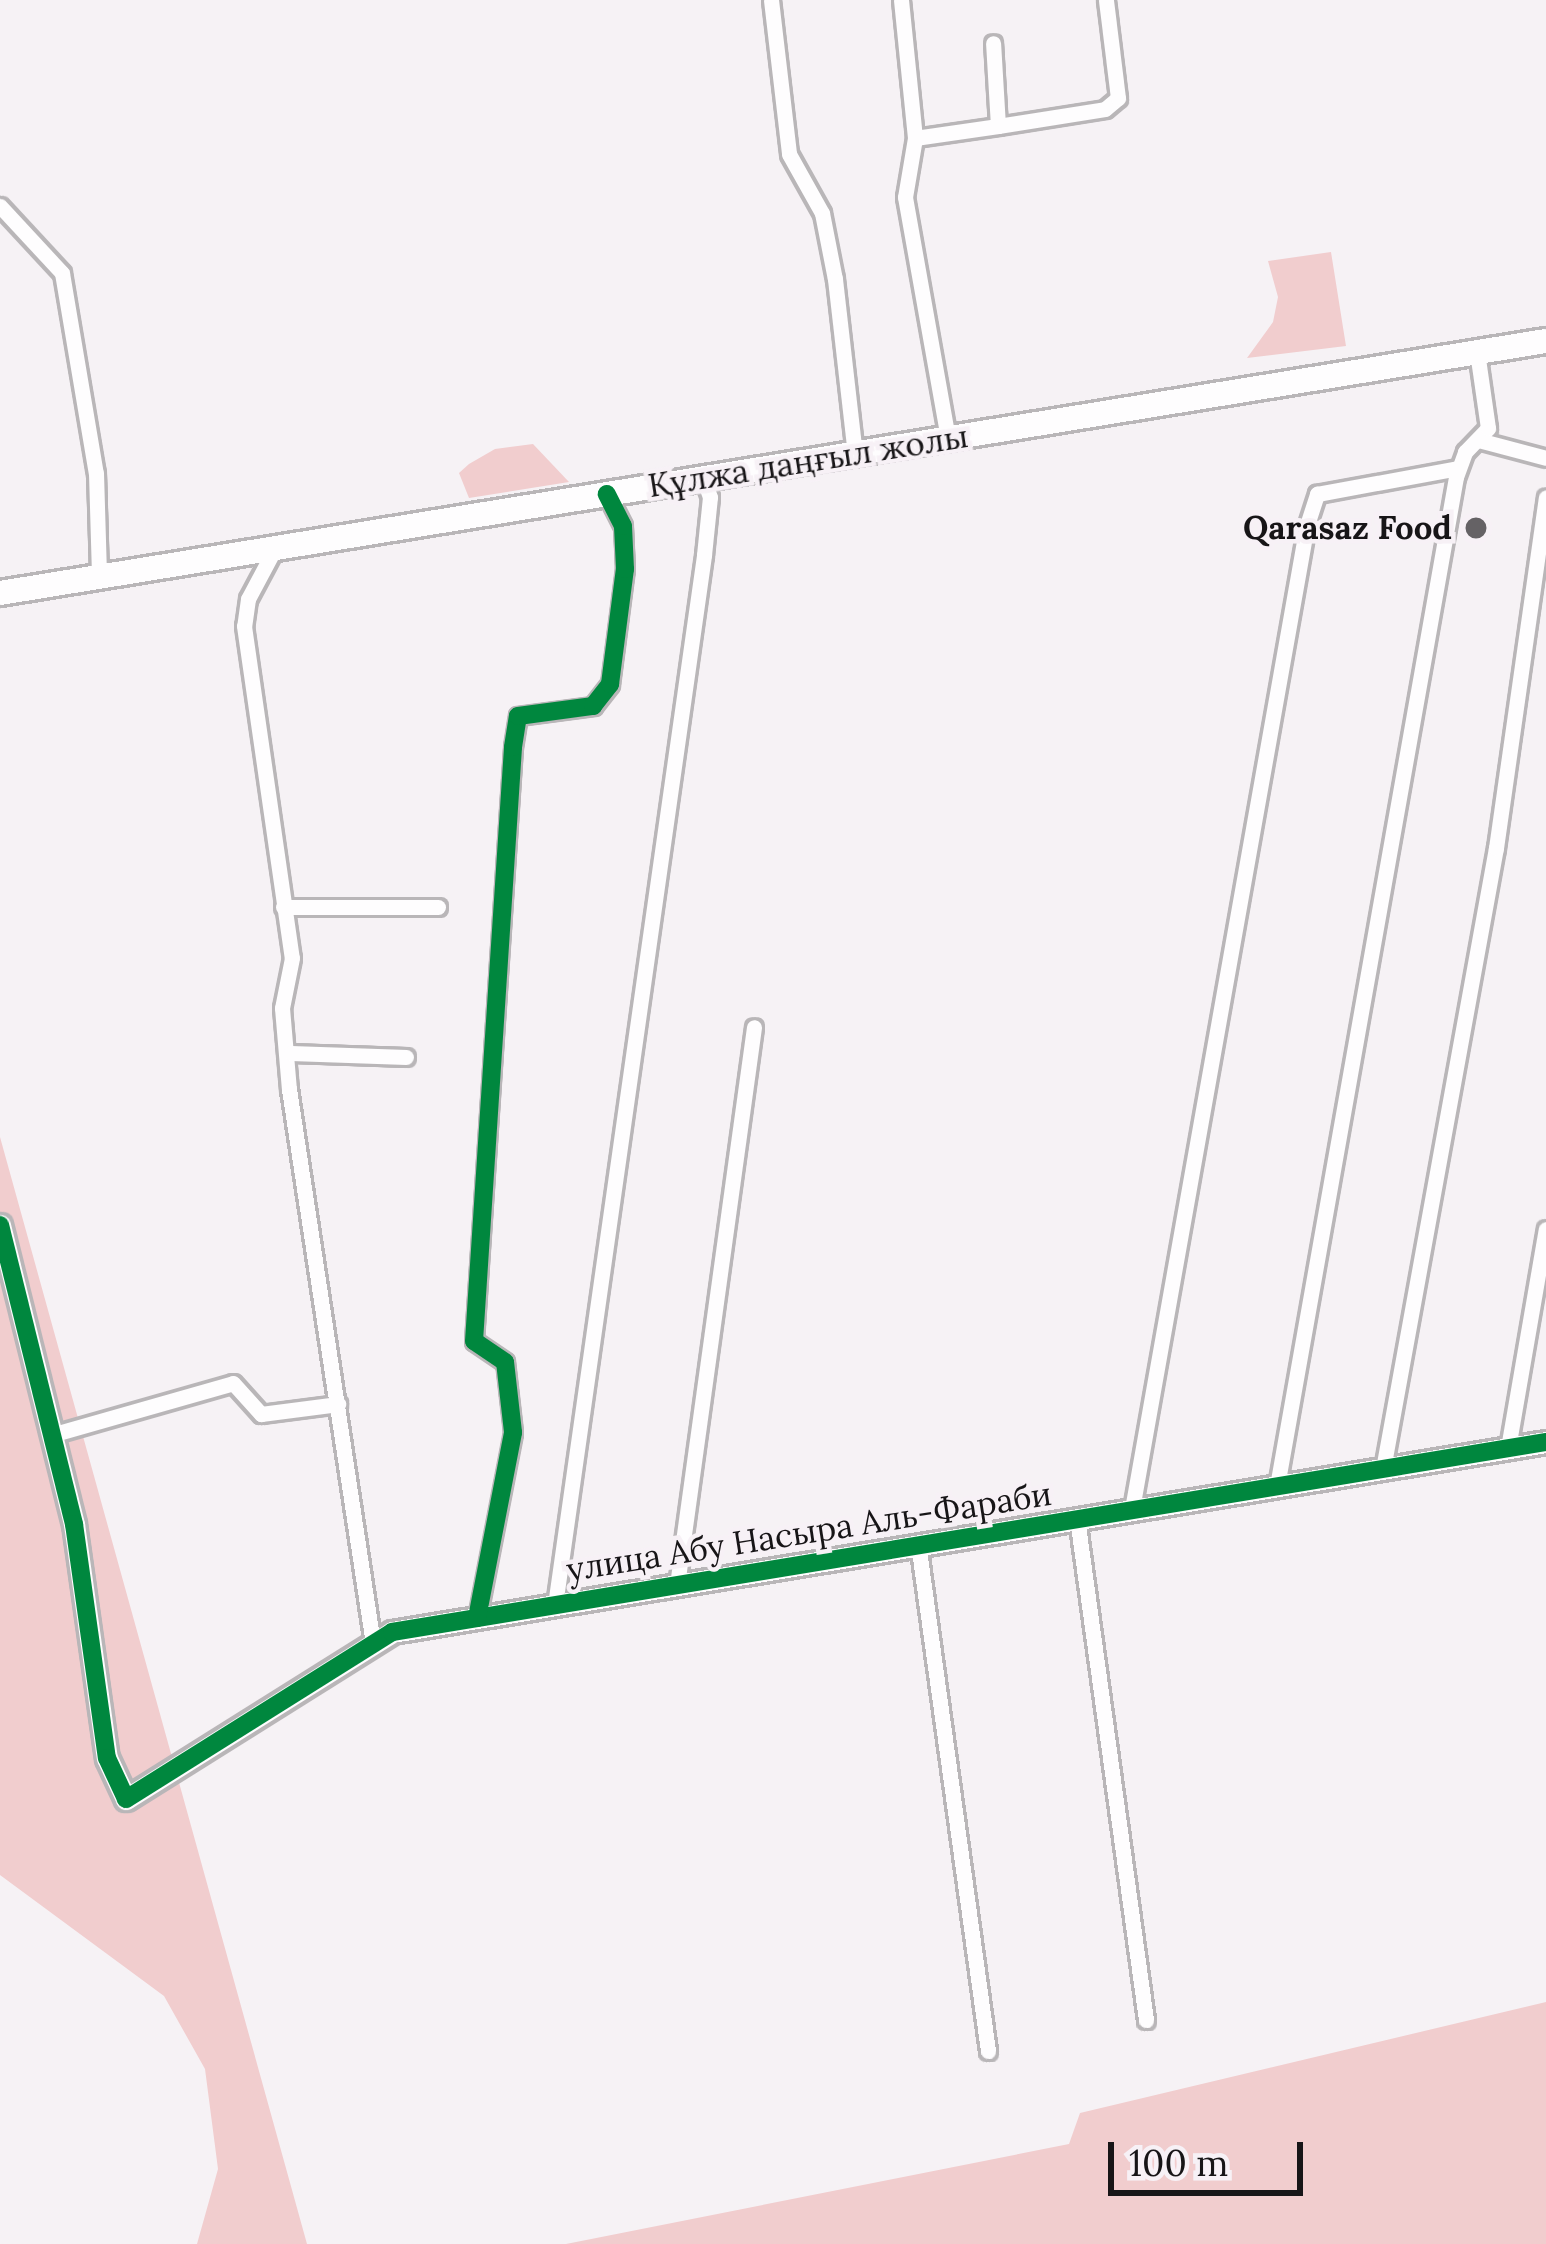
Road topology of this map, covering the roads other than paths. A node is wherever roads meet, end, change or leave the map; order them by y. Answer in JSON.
{"nodes":[{"id":1,"x":771,"y":0,"type":"edge"},
{"id":2,"x":901,"y":0,"type":"edge"},
{"id":3,"x":1106,"y":0,"type":"edge"},
{"id":4,"x":993,"y":43,"type":"dead end"},
{"id":5,"x":998,"y":126,"type":"junction"},
{"id":6,"x":915,"y":138,"type":"junction"},
{"id":7,"x":3,"y":215,"type":"edge"},
{"id":8,"x":1546,"y":341,"type":"edge"},
{"id":9,"x":1477,"y":352,"type":"junction"},
{"id":10,"x":948,"y":438,"type":"junction"},
{"id":11,"x":1478,"y":440,"type":"junction"},
{"id":12,"x":855,"y":454,"type":"junction"},
{"id":13,"x":1546,"y":458,"type":"edge"},
{"id":14,"x":1458,"y":468,"type":"junction"},
{"id":15,"x":704,"y":478,"type":"junction"},
{"id":16,"x":607,"y":494,"type":"junction"},
{"id":17,"x":1546,"y":498,"type":"edge"},
{"id":18,"x":273,"y":552,"type":"junction"},
{"id":19,"x":99,"y":577,"type":"junction"},
{"id":20,"x":0,"y":593,"type":"edge"},
{"id":21,"x":283,"y":907,"type":"junction"},
{"id":22,"x":438,"y":907,"type":"dead end"},
{"id":23,"x":754,"y":1027,"type":"dead end"},
{"id":24,"x":291,"y":1053,"type":"junction"},
{"id":25,"x":406,"y":1057,"type":"dead end"},
{"id":26,"x":0,"y":1225,"type":"edge"},
{"id":27,"x":1546,"y":1229,"type":"edge"},
{"id":28,"x":338,"y":1404,"type":"junction"},
{"id":29,"x":51,"y":1435,"type":"junction"},
{"id":30,"x":1546,"y":1442,"type":"edge"},
{"id":31,"x":1508,"y":1448,"type":"junction"},
{"id":32,"x":1383,"y":1468,"type":"junction"},
{"id":33,"x":1277,"y":1486,"type":"junction"},
{"id":34,"x":1132,"y":1510,"type":"junction"},
{"id":35,"x":1077,"y":1518,"type":"junction"},
{"id":36,"x":918,"y":1543,"type":"junction"},
{"id":37,"x":677,"y":1585,"type":"junction"},
{"id":38,"x":555,"y":1605,"type":"junction"},
{"id":39,"x":477,"y":1618,"type":"junction"},
{"id":40,"x":373,"y":1645,"type":"junction"},
{"id":41,"x":1145,"y":2020,"type":"dead end"},
{"id":42,"x":988,"y":2051,"type":"dead end"}],
"edges":[{"from":1,"to":12,"type":"street"},
{"from":2,"to":6,"type":"street"},
{"from":3,"to":5,"type":"street"},
{"from":4,"to":5,"type":"street"},
{"from":5,"to":6,"type":"street"},
{"from":6,"to":10,"type":"street"},
{"from":7,"to":19,"type":"street"},
{"from":8,"to":9,"type":"main road","name":"Құлжа даңғыл жолы"},
{"from":9,"to":10,"type":"main road","name":"Құлжа даңғыл жолы"},
{"from":9,"to":11,"type":"street"},
{"from":10,"to":12,"type":"main road","name":"Құлжа даңғыл жолы"},
{"from":11,"to":13,"type":"street"},
{"from":11,"to":14,"type":"street"},
{"from":12,"to":15,"type":"main road","name":"Құлжа даңғыл жолы"},
{"from":14,"to":33,"type":"street"},
{"from":14,"to":34,"type":"street"},
{"from":15,"to":16,"type":"main road","name":"Құлжа даңғыл жолы"},
{"from":15,"to":38,"type":"street"},
{"from":16,"to":18,"type":"main road","name":"Құлжа даңғыл жолы"},
{"from":16,"to":39,"type":"street"},
{"from":17,"to":32,"type":"street"},
{"from":18,"to":19,"type":"main road","name":"Құлжа даңғыл жолы"},
{"from":18,"to":21,"type":"street"},
{"from":19,"to":20,"type":"main road","name":"Құлжа даңғыл жолы"},
{"from":21,"to":22,"type":"street"},
{"from":21,"to":24,"type":"street"},
{"from":23,"to":37,"type":"street"},
{"from":24,"to":25,"type":"street"},
{"from":24,"to":28,"type":"street"},
{"from":26,"to":29,"type":"street"},
{"from":27,"to":31,"type":"street"},
{"from":28,"to":29,"type":"street"},
{"from":28,"to":40,"type":"street"},
{"from":29,"to":40,"type":"street","name":"улица Абу Насыра Аль-Фараби"},
{"from":30,"to":31,"type":"street","name":"улица Абу Насыра Аль-Фараби"},
{"from":31,"to":32,"type":"street","name":"улица Абу Насыра Аль-Фараби"},
{"from":32,"to":33,"type":"street","name":"улица Абу Насыра Аль-Фараби"},
{"from":33,"to":34,"type":"street","name":"улица Абу Насыра Аль-Фараби"},
{"from":34,"to":35,"type":"street","name":"улица Абу Насыра Аль-Фараби"},
{"from":35,"to":36,"type":"street","name":"улица Абу Насыра Аль-Фараби"},
{"from":35,"to":41,"type":"street"},
{"from":36,"to":37,"type":"street","name":"улица Абу Насыра Аль-Фараби"},
{"from":36,"to":42,"type":"street"},
{"from":37,"to":38,"type":"street","name":"улица Абу Насыра Аль-Фараби"},
{"from":38,"to":39,"type":"street","name":"улица Абу Насыра Аль-Фараби"},
{"from":39,"to":40,"type":"street","name":"улица Абу Насыра Аль-Фараби"}]}
